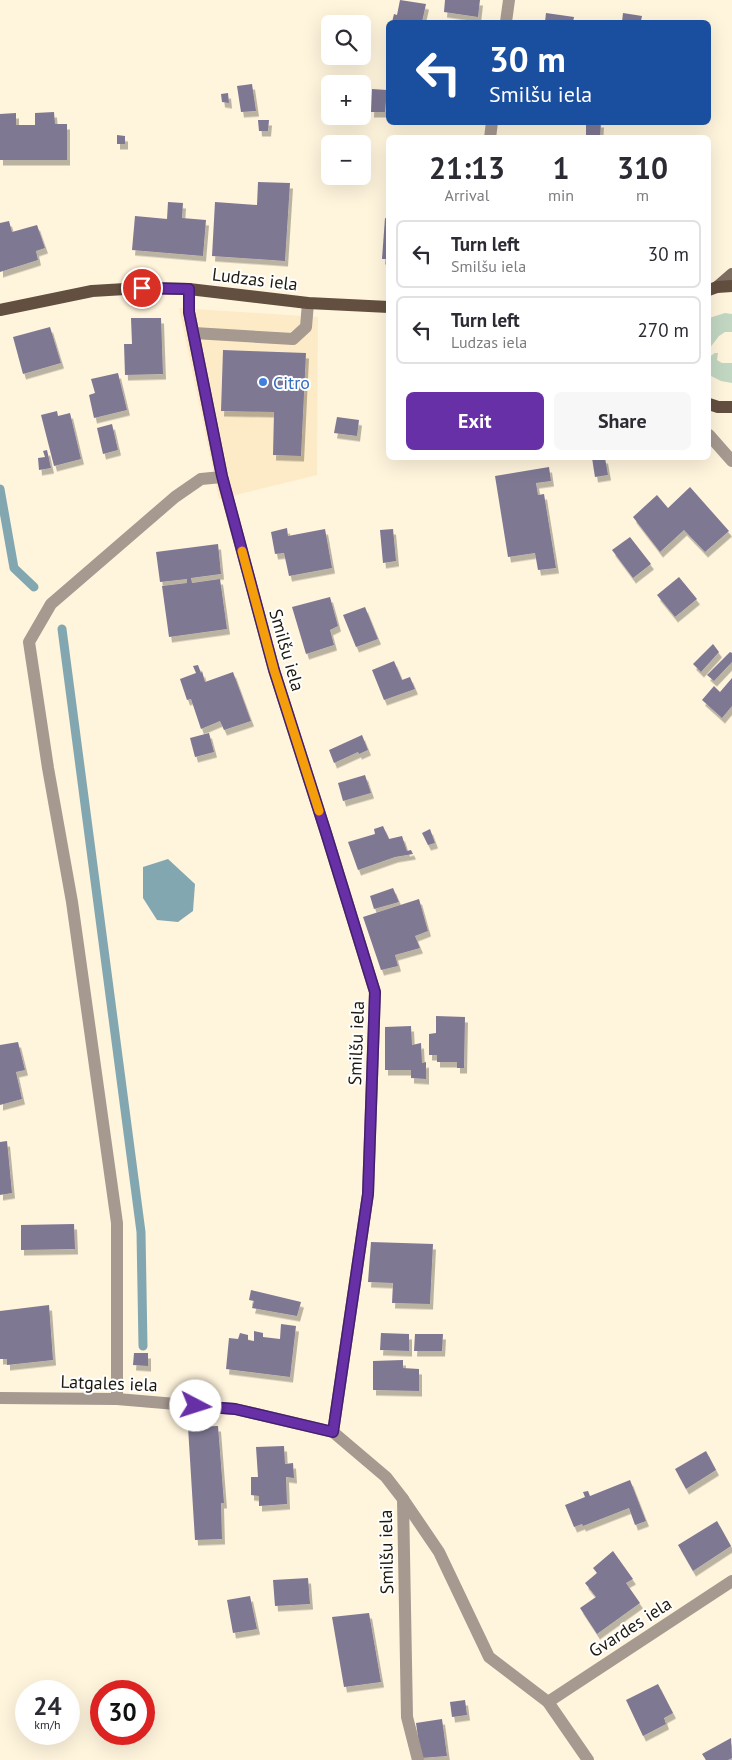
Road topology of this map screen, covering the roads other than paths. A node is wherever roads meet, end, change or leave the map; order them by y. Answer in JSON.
{"nodes":[{"id":1,"x":510,"y":0,"type":"edge"},
{"id":2,"x":506,"y":20,"type":"edge"},
{"id":3,"x":732,"y":274,"type":"edge"},
{"id":4,"x":732,"y":286,"type":"edge"},
{"id":5,"x":713,"y":288,"type":"edge"},
{"id":6,"x":189,"y":289,"type":"junction"},
{"id":7,"x":308,"y":303,"type":"junction"},
{"id":8,"x":386,"y":307,"type":"edge"},
{"id":9,"x":0,"y":310,"type":"edge"},
{"id":10,"x":194,"y":334,"type":"junction"},
{"id":11,"x":711,"y":405,"type":"edge"},
{"id":12,"x":732,"y":407,"type":"edge"},
{"id":13,"x":711,"y":437,"type":"edge"},
{"id":14,"x":732,"y":461,"type":"edge"},
{"id":15,"x":222,"y":476,"type":"junction"},
{"id":16,"x":0,"y":1398,"type":"edge"},
{"id":17,"x":117,"y":1399,"type":"junction"},
{"id":18,"x":333,"y":1432,"type":"junction"},
{"id":19,"x":403,"y":1499,"type":"junction"},
{"id":20,"x":732,"y":1581,"type":"edge"},
{"id":21,"x":548,"y":1702,"type":"junction"},
{"id":22,"x":418,"y":1760,"type":"edge"},
{"id":23,"x":588,"y":1760,"type":"edge"}],
"edges":[{"from":1,"to":2,"type":"street"},
{"from":3,"to":5,"type":"main road"},
{"from":4,"to":5,"type":"main road"},
{"from":6,"to":7,"type":"main road","name":"Ludzas iela"},
{"from":6,"to":9,"type":"main road","name":"Ludzas iela"},
{"from":6,"to":10,"type":"street","name":"Smilšu iela"},
{"from":7,"to":8,"type":"main road","name":"Ludzas iela"},
{"from":7,"to":10,"type":"street"},
{"from":10,"to":15,"type":"street","name":"Smilšu iela"},
{"from":11,"to":12,"type":"main road"},
{"from":13,"to":14,"type":"street"},
{"from":15,"to":17,"type":"street"},
{"from":15,"to":18,"type":"street","name":"Smilšu iela"},
{"from":16,"to":17,"type":"street","name":"Latgales iela"},
{"from":17,"to":18,"type":"street","name":"Latgales iela"},
{"from":18,"to":19,"type":"street","name":"Smilšu iela"},
{"from":19,"to":21,"type":"street"},
{"from":19,"to":22,"type":"street","name":"Smilšu iela"},
{"from":20,"to":21,"type":"street","name":"Gvardes iela"},
{"from":21,"to":23,"type":"street"}]}
